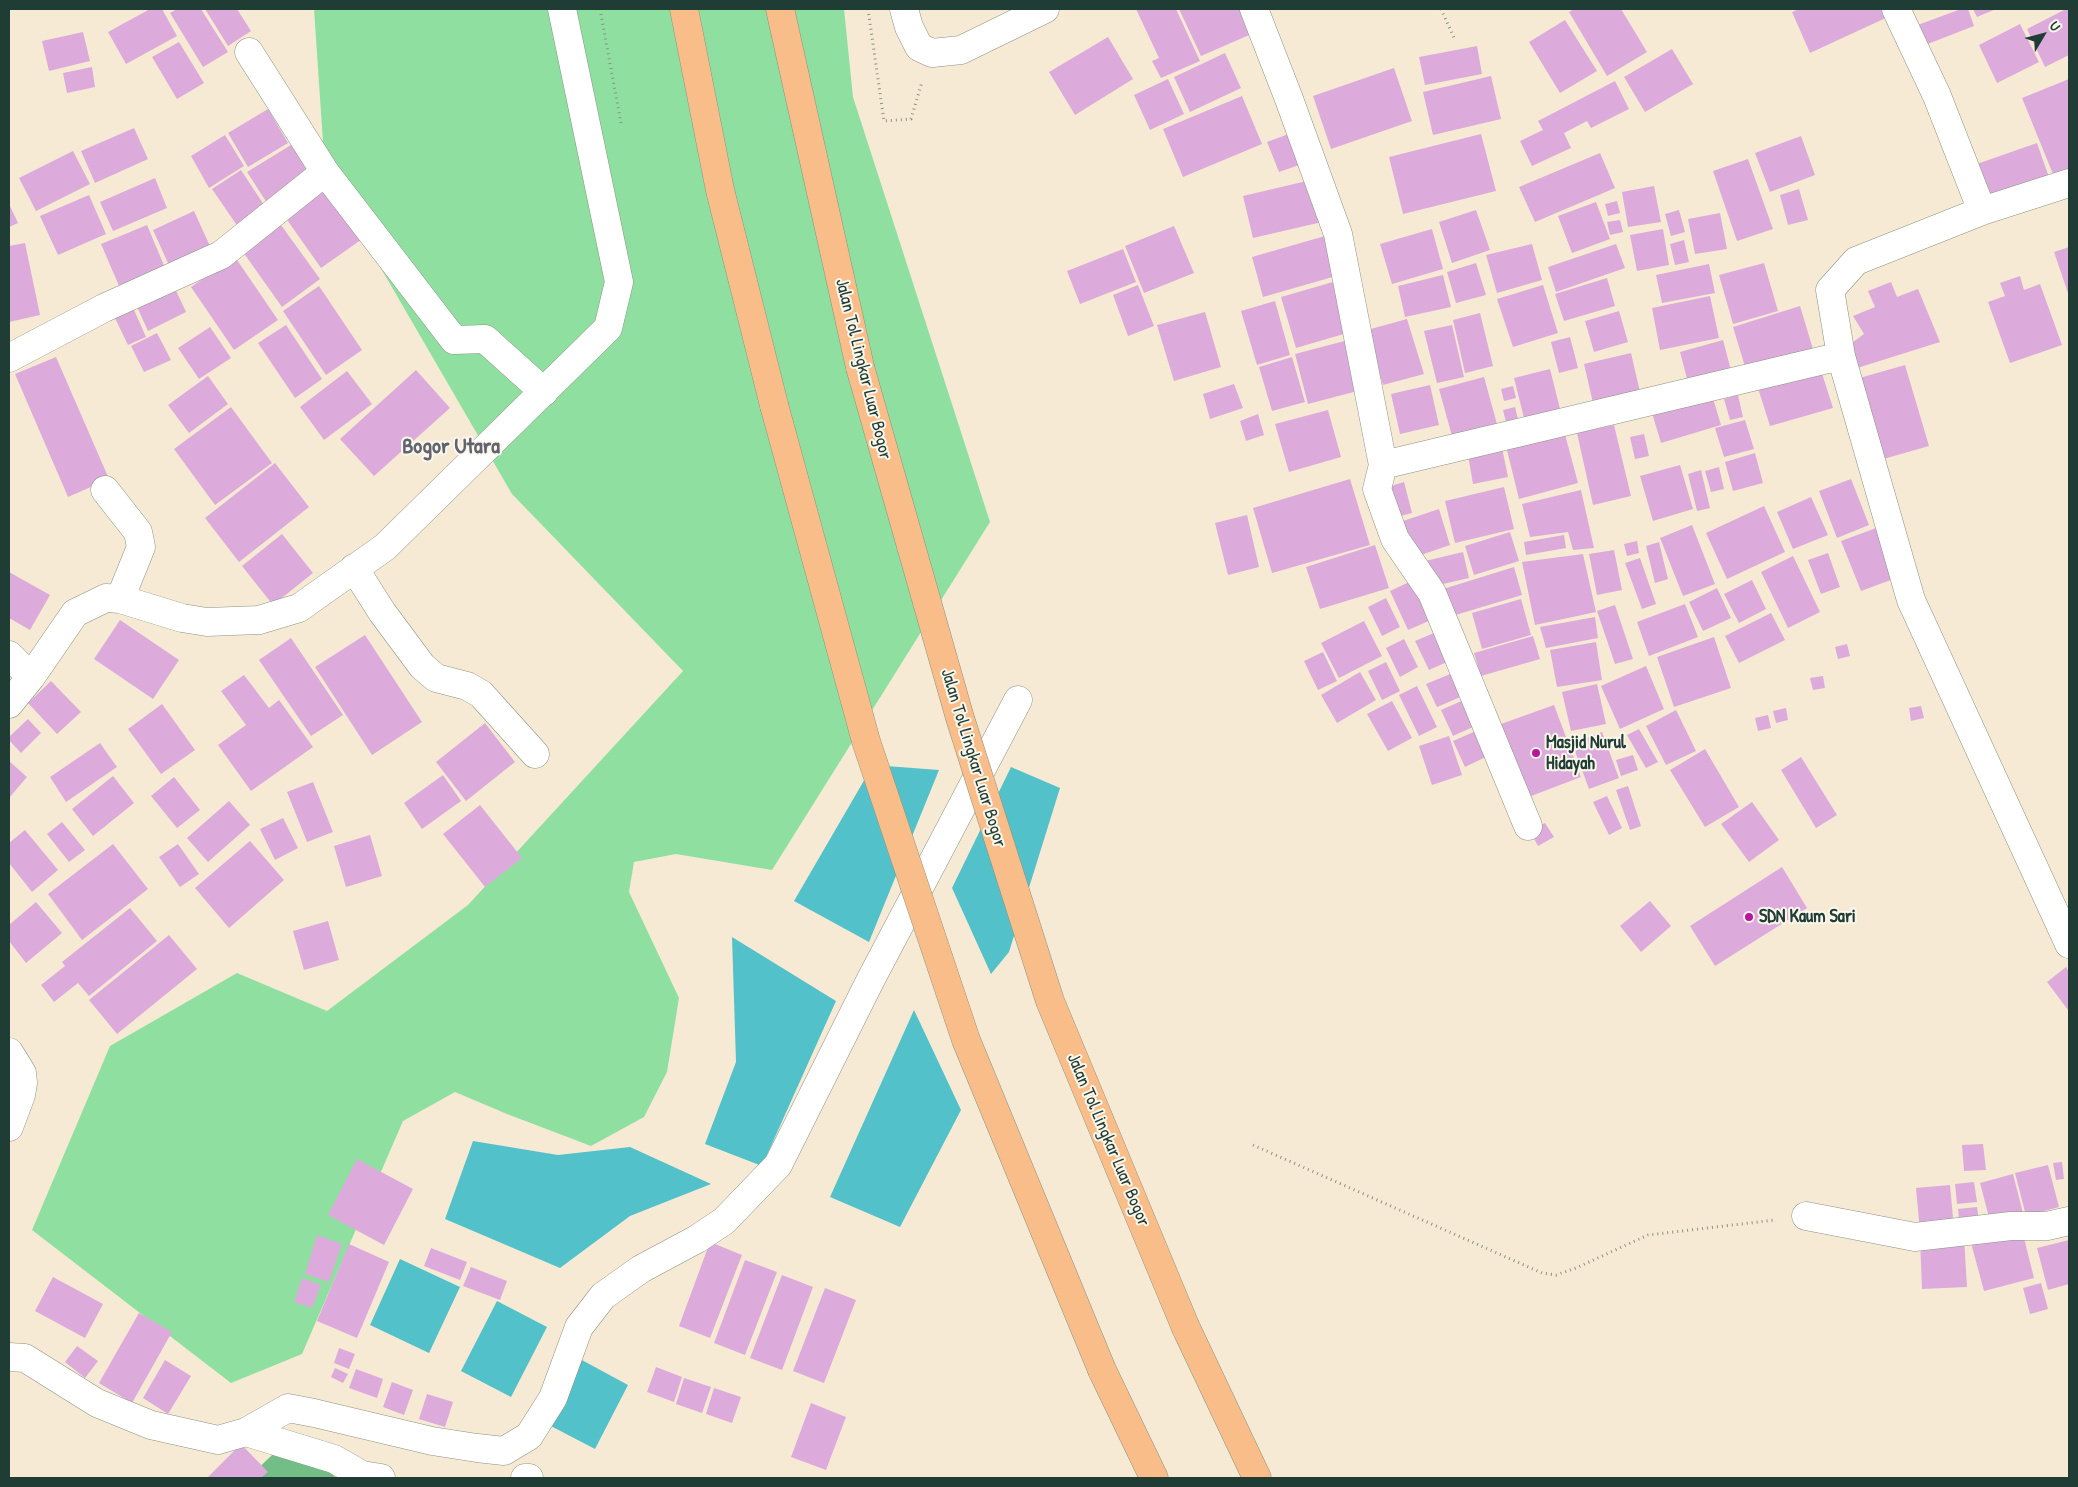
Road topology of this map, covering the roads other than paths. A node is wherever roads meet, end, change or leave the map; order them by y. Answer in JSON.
{"nodes":[{"id":1,"x":562,"y":9,"type":"edge"},
{"id":2,"x":684,"y":9,"type":"edge"},
{"id":3,"x":780,"y":9,"type":"edge"},
{"id":4,"x":904,"y":9,"type":"edge"},
{"id":5,"x":1045,"y":9,"type":"edge"},
{"id":6,"x":1254,"y":9,"type":"edge"},
{"id":7,"x":1896,"y":9,"type":"edge"},
{"id":8,"x":249,"y":52,"type":"dead end"},
{"id":9,"x":325,"y":172,"type":"junction"},
{"id":10,"x":2069,"y":184,"type":"edge"},
{"id":11,"x":1982,"y":211,"type":"junction"},
{"id":12,"x":1840,"y":356,"type":"junction"},
{"id":13,"x":9,"y":358,"type":"edge"},
{"id":14,"x":544,"y":392,"type":"junction"},
{"id":15,"x":1383,"y":465,"type":"junction"},
{"id":16,"x":104,"y":490,"type":"dead end"},
{"id":17,"x":354,"y":568,"type":"junction"},
{"id":18,"x":120,"y":599,"type":"junction"},
{"id":19,"x":9,"y":655,"type":"edge"},
{"id":20,"x":31,"y":677,"type":"junction"},
{"id":21,"x":1018,"y":700,"type":"dead end"},
{"id":22,"x":9,"y":704,"type":"edge"},
{"id":23,"x":535,"y":754,"type":"dead end"},
{"id":24,"x":1528,"y":826,"type":"dead end"},
{"id":25,"x":2069,"y":944,"type":"edge"},
{"id":26,"x":9,"y":1052,"type":"edge"},
{"id":27,"x":9,"y":1127,"type":"edge"},
{"id":28,"x":1806,"y":1216,"type":"road end"},
{"id":29,"x":2069,"y":1221,"type":"edge"},
{"id":30,"x":9,"y":1356,"type":"edge"},
{"id":31,"x":246,"y":1432,"type":"junction"},
{"id":32,"x":382,"y":1478,"type":"edge"},
{"id":33,"x":525,"y":1478,"type":"edge"},
{"id":34,"x":529,"y":1478,"type":"edge"},
{"id":35,"x":1154,"y":1478,"type":"edge"},
{"id":36,"x":1256,"y":1478,"type":"edge"}],
"edges":[{"from":1,"to":14,"type":"street"},
{"from":2,"to":35,"type":"highway","bridge":true},
{"from":3,"to":36,"type":"highway","name":"Jalan Tol Lingkar Luar Bogor","bridge":true},
{"from":4,"to":5,"type":"street"},
{"from":6,"to":15,"type":"street"},
{"from":7,"to":11,"type":"street"},
{"from":8,"to":9,"type":"street"},
{"from":9,"to":13,"type":"street"},
{"from":9,"to":14,"type":"street"},
{"from":10,"to":11,"type":"street"},
{"from":11,"to":12,"type":"street"},
{"from":12,"to":15,"type":"street"},
{"from":12,"to":25,"type":"street"},
{"from":14,"to":17,"type":"street"},
{"from":15,"to":24,"type":"street"},
{"from":16,"to":18,"type":"street"},
{"from":17,"to":18,"type":"street"},
{"from":17,"to":23,"type":"street"},
{"from":18,"to":20,"type":"street"},
{"from":19,"to":20,"type":"street"},
{"from":20,"to":22,"type":"street"},
{"from":21,"to":31,"type":"street"},
{"from":26,"to":27,"type":"street"},
{"from":28,"to":29,"type":"street"},
{"from":30,"to":31,"type":"street"},
{"from":31,"to":32,"type":"street"},
{"from":33,"to":34,"type":"street"}]}
